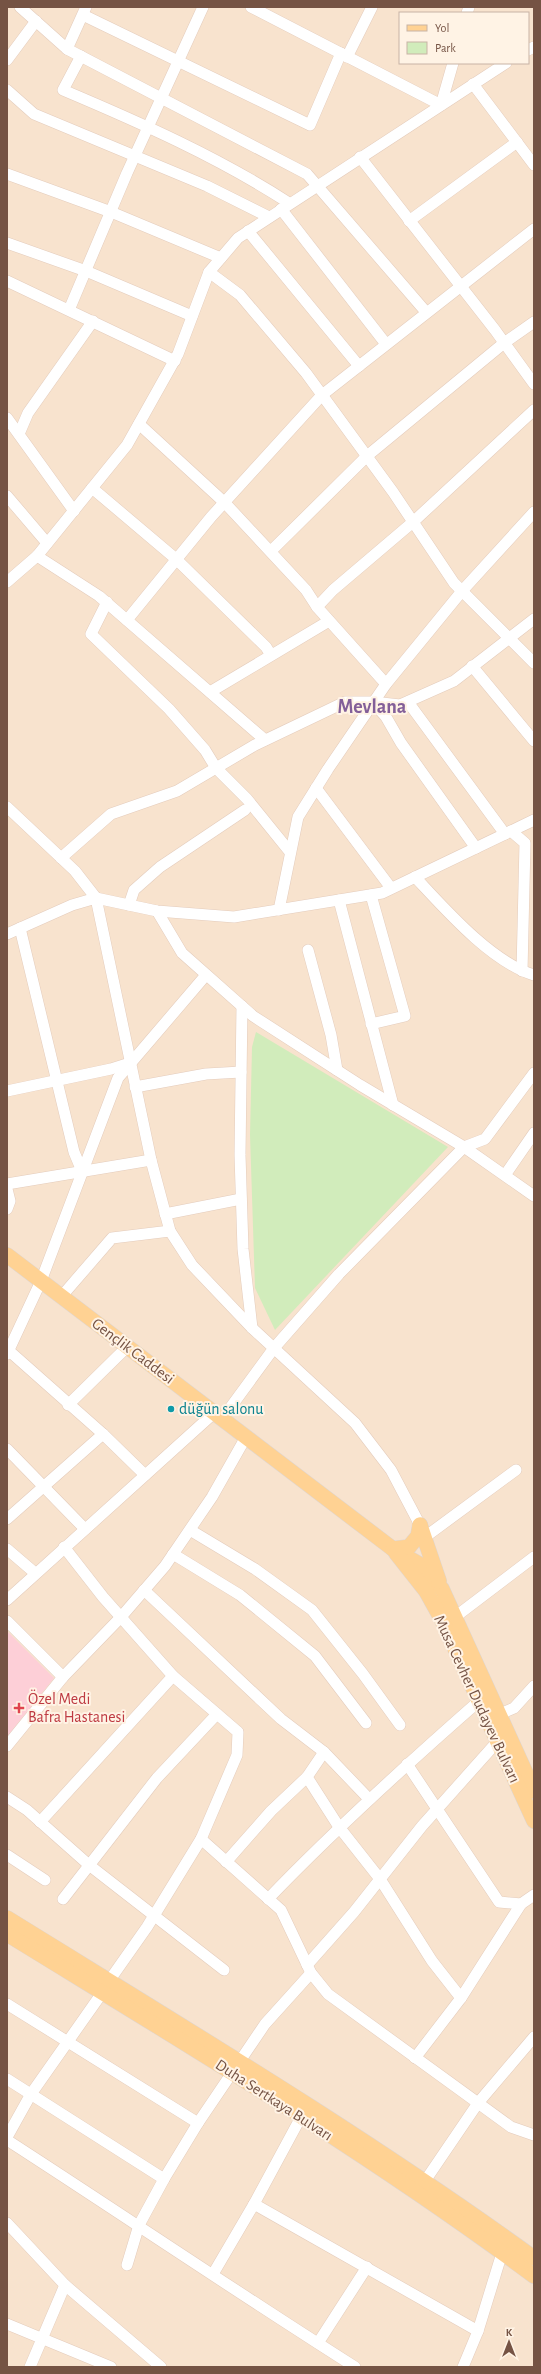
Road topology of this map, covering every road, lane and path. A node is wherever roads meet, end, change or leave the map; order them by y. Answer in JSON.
{"nodes":[{"id":1,"x":20,"y":7,"type":"edge"},
{"id":2,"x":203,"y":7,"type":"edge"},
{"id":3,"x":251,"y":7,"type":"edge"},
{"id":4,"x":372,"y":7,"type":"edge"},
{"id":5,"x":85,"y":11,"type":"edge"},
{"id":6,"x":36,"y":21,"type":"junction"},
{"id":7,"x":67,"y":49,"type":"junction"},
{"id":8,"x":344,"y":55,"type":"junction"},
{"id":9,"x":81,"y":56,"type":"junction"},
{"id":10,"x":7,"y":60,"type":"edge"},
{"id":11,"x":178,"y":60,"type":"junction"},
{"id":12,"x":453,"y":64,"type":"edge"},
{"id":13,"x":504,"y":64,"type":"edge"},
{"id":14,"x":473,"y":84,"type":"junction"},
{"id":15,"x":7,"y":90,"type":"edge"},
{"id":16,"x":162,"y":96,"type":"junction"},
{"id":17,"x":441,"y":105,"type":"junction"},
{"id":18,"x":149,"y":126,"type":"junction"},
{"id":19,"x":517,"y":142,"type":"junction"},
{"id":20,"x":134,"y":157,"type":"junction"},
{"id":21,"x":360,"y":157,"type":"junction"},
{"id":22,"x":534,"y":165,"type":"edge"},
{"id":23,"x":7,"y":174,"type":"edge"},
{"id":24,"x":315,"y":186,"type":"junction"},
{"id":25,"x":285,"y":206,"type":"junction"},
{"id":26,"x":111,"y":212,"type":"junction"},
{"id":27,"x":270,"y":217,"type":"junction"},
{"id":28,"x":409,"y":221,"type":"junction"},
{"id":29,"x":534,"y":229,"type":"edge"},
{"id":30,"x":248,"y":231,"type":"junction"},
{"id":31,"x":7,"y":244,"type":"edge"},
{"id":32,"x":221,"y":258,"type":"junction"},
{"id":33,"x":86,"y":271,"type":"junction"},
{"id":34,"x":209,"y":272,"type":"junction"},
{"id":35,"x":8,"y":283,"type":"edge"},
{"id":36,"x":460,"y":286,"type":"junction"},
{"id":37,"x":70,"y":310,"type":"junction"},
{"id":38,"x":426,"y":312,"type":"junction"},
{"id":39,"x":192,"y":316,"type":"junction"},
{"id":40,"x":93,"y":321,"type":"junction"},
{"id":41,"x":534,"y":322,"type":"edge"},
{"id":42,"x":504,"y":343,"type":"junction"},
{"id":43,"x":386,"y":344,"type":"junction"},
{"id":44,"x":175,"y":361,"type":"junction"},
{"id":45,"x":359,"y":366,"type":"junction"},
{"id":46,"x":534,"y":384,"type":"edge"},
{"id":47,"x":322,"y":395,"type":"junction"},
{"id":48,"x":534,"y":410,"type":"edge"},
{"id":49,"x":7,"y":418,"type":"edge"},
{"id":50,"x":139,"y":424,"type":"junction"},
{"id":51,"x":19,"y":434,"type":"junction"},
{"id":52,"x":367,"y":456,"type":"junction"},
{"id":53,"x":92,"y":488,"type":"junction"},
{"id":54,"x":7,"y":496,"type":"edge"},
{"id":55,"x":225,"y":503,"type":"junction"},
{"id":56,"x":74,"y":511,"type":"junction"},
{"id":57,"x":534,"y":512,"type":"edge"},
{"id":58,"x":413,"y":522,"type":"junction"},
{"id":59,"x":47,"y":543,"type":"junction"},
{"id":60,"x":271,"y":551,"type":"junction"},
{"id":61,"x":37,"y":556,"type":"junction"},
{"id":62,"x":176,"y":559,"type":"junction"},
{"id":63,"x":7,"y":582,"type":"edge"},
{"id":64,"x":462,"y":592,"type":"junction"},
{"id":65,"x":107,"y":602,"type":"junction"},
{"id":66,"x":317,"y":607,"type":"junction"},
{"id":67,"x":127,"y":620,"type":"junction"},
{"id":68,"x":534,"y":620,"type":"edge"},
{"id":69,"x":329,"y":621,"type":"junction"},
{"id":70,"x":509,"y":638,"type":"junction"},
{"id":71,"x":271,"y":655,"type":"junction"},
{"id":72,"x":534,"y":663,"type":"edge"},
{"id":73,"x":472,"y":666,"type":"junction"},
{"id":74,"x":386,"y":684,"type":"junction"},
{"id":75,"x":210,"y":692,"type":"junction"},
{"id":76,"x":373,"y":702,"type":"junction"},
{"id":77,"x":408,"y":702,"type":"junction"},
{"id":78,"x":265,"y":740,"type":"junction"},
{"id":79,"x":534,"y":741,"type":"edge"},
{"id":80,"x":216,"y":768,"type":"junction"},
{"id":81,"x":316,"y":788,"type":"junction"},
{"id":82,"x":7,"y":807,"type":"edge"},
{"id":83,"x":244,"y":810,"type":"dead end"},
{"id":84,"x":534,"y":820,"type":"edge"},
{"id":85,"x":508,"y":832,"type":"junction"},
{"id":86,"x":476,"y":848,"type":"junction"},
{"id":87,"x":290,"y":852,"type":"junction"},
{"id":88,"x":60,"y":858,"type":"junction"},
{"id":89,"x":415,"y":877,"type":"junction"},
{"id":90,"x":392,"y":888,"type":"junction"},
{"id":91,"x":371,"y":895,"type":"junction"},
{"id":92,"x":96,"y":898,"type":"junction"},
{"id":93,"x":339,"y":900,"type":"junction"},
{"id":94,"x":129,"y":905,"type":"junction"},
{"id":95,"x":278,"y":910,"type":"junction"},
{"id":96,"x":157,"y":911,"type":"junction"},
{"id":97,"x":20,"y":928,"type":"junction"},
{"id":98,"x":7,"y":934,"type":"edge"},
{"id":99,"x":308,"y":950,"type":"dead end"},
{"id":100,"x":522,"y":971,"type":"junction"},
{"id":101,"x":206,"y":975,"type":"junction"},
{"id":102,"x":534,"y":975,"type":"edge"},
{"id":103,"x":242,"y":1006,"type":"junction"},
{"id":104,"x":370,"y":1024,"type":"junction"},
{"id":105,"x":130,"y":1063,"type":"junction"},
{"id":106,"x":336,"y":1070,"type":"junction"},
{"id":107,"x":241,"y":1072,"type":"junction"},
{"id":108,"x":534,"y":1072,"type":"edge"},
{"id":109,"x":56,"y":1080,"type":"junction"},
{"id":110,"x":135,"y":1087,"type":"junction"},
{"id":111,"x":7,"y":1091,"type":"edge"},
{"id":112,"x":393,"y":1105,"type":"junction"},
{"id":113,"x":534,"y":1133,"type":"edge"},
{"id":114,"x":464,"y":1147,"type":"junction"},
{"id":115,"x":151,"y":1160,"type":"junction"},
{"id":116,"x":82,"y":1171,"type":"junction"},
{"id":117,"x":505,"y":1175,"type":"junction"},
{"id":118,"x":7,"y":1184,"type":"edge"},
{"id":119,"x":7,"y":1189,"type":"edge"},
{"id":120,"x":534,"y":1196,"type":"edge"},
{"id":121,"x":241,"y":1199,"type":"junction"},
{"id":122,"x":7,"y":1209,"type":"edge"},
{"id":123,"x":165,"y":1214,"type":"junction"},
{"id":124,"x":170,"y":1231,"type":"junction"},
{"id":125,"x":7,"y":1255,"type":"edge"},
{"id":126,"x":41,"y":1281,"type":"junction"},
{"id":127,"x":61,"y":1297,"type":"junction"},
{"id":128,"x":252,"y":1328,"type":"junction"},
{"id":129,"x":127,"y":1347,"type":"junction"},
{"id":130,"x":274,"y":1348,"type":"junction"},
{"id":131,"x":8,"y":1351,"type":"edge"},
{"id":132,"x":68,"y":1405,"type":"junction"},
{"id":133,"x":218,"y":1416,"type":"junction"},
{"id":134,"x":103,"y":1434,"type":"junction"},
{"id":135,"x":246,"y":1437,"type":"junction"},
{"id":136,"x":7,"y":1449,"type":"edge"},
{"id":137,"x":516,"y":1470,"type":"dead end"},
{"id":138,"x":145,"y":1475,"type":"junction"},
{"id":139,"x":43,"y":1486,"type":"junction"},
{"id":140,"x":7,"y":1519,"type":"edge"},
{"id":141,"x":84,"y":1529,"type":"junction"},
{"id":142,"x":190,"y":1530,"type":"junction"},
{"id":143,"x":422,"y":1531,"type":"junction"},
{"id":144,"x":64,"y":1547,"type":"junction"},
{"id":145,"x":7,"y":1549,"type":"edge"},
{"id":146,"x":393,"y":1550,"type":"junction"},
{"id":147,"x":173,"y":1554,"type":"junction"},
{"id":148,"x":534,"y":1557,"type":"edge"},
{"id":149,"x":419,"y":1564,"type":"junction"},
{"id":150,"x":36,"y":1573,"type":"junction"},
{"id":151,"x":416,"y":1579,"type":"junction"},
{"id":152,"x":442,"y":1589,"type":"junction"},
{"id":153,"x":144,"y":1590,"type":"junction"},
{"id":154,"x":7,"y":1600,"type":"edge"},
{"id":155,"x":121,"y":1617,"type":"junction"},
{"id":156,"x":455,"y":1617,"type":"junction"},
{"id":157,"x":7,"y":1621,"type":"edge"},
{"id":158,"x":173,"y":1676,"type":"junction"},
{"id":159,"x":63,"y":1677,"type":"junction"},
{"id":160,"x":534,"y":1686,"type":"edge"},
{"id":161,"x":478,"y":1700,"type":"junction"},
{"id":162,"x":217,"y":1714,"type":"junction"},
{"id":163,"x":500,"y":1714,"type":"junction"},
{"id":164,"x":366,"y":1723,"type":"dead end"},
{"id":165,"x":400,"y":1725,"type":"dead end"},
{"id":166,"x":498,"y":1742,"type":"junction"},
{"id":167,"x":7,"y":1746,"type":"edge"},
{"id":168,"x":324,"y":1752,"type":"junction"},
{"id":169,"x":407,"y":1764,"type":"junction"},
{"id":170,"x":307,"y":1777,"type":"junction"},
{"id":171,"x":534,"y":1791,"type":"edge"},
{"id":172,"x":7,"y":1797,"type":"edge"},
{"id":173,"x":369,"y":1799,"type":"junction"},
{"id":174,"x":437,"y":1811,"type":"junction"},
{"id":175,"x":534,"y":1821,"type":"edge"},
{"id":176,"x":40,"y":1822,"type":"junction"},
{"id":177,"x":339,"y":1827,"type":"junction"},
{"id":178,"x":200,"y":1839,"type":"junction"},
{"id":179,"x":7,"y":1855,"type":"edge"},
{"id":180,"x":226,"y":1862,"type":"junction"},
{"id":181,"x":89,"y":1865,"type":"junction"},
{"id":182,"x":380,"y":1879,"type":"junction"},
{"id":183,"x":44,"y":1880,"type":"dead end"},
{"id":184,"x":534,"y":1894,"type":"edge"},
{"id":185,"x":63,"y":1899,"type":"dead end"},
{"id":186,"x":268,"y":1899,"type":"junction"},
{"id":187,"x":521,"y":1904,"type":"junction"},
{"id":188,"x":153,"y":1916,"type":"junction"},
{"id":189,"x":7,"y":1918,"type":"edge"},
{"id":190,"x":7,"y":1934,"type":"edge"},
{"id":191,"x":309,"y":1969,"type":"junction"},
{"id":192,"x":224,"y":1970,"type":"dead end"},
{"id":193,"x":106,"y":1987,"type":"junction"},
{"id":194,"x":461,"y":1998,"type":"junction"},
{"id":195,"x":7,"y":2004,"type":"edge"},
{"id":196,"x":534,"y":2037,"type":"edge"},
{"id":197,"x":69,"y":2042,"type":"junction"},
{"id":198,"x":415,"y":2058,"type":"junction"},
{"id":199,"x":236,"y":2065,"type":"junction"},
{"id":200,"x":7,"y":2079,"type":"edge"},
{"id":201,"x":31,"y":2094,"type":"junction"},
{"id":202,"x":478,"y":2103,"type":"junction"},
{"id":203,"x":301,"y":2117,"type":"junction"},
{"id":204,"x":198,"y":2123,"type":"junction"},
{"id":205,"x":534,"y":2135,"type":"edge"},
{"id":206,"x":7,"y":2138,"type":"edge"},
{"id":207,"x":164,"y":2179,"type":"junction"},
{"id":208,"x":425,"y":2181,"type":"junction"},
{"id":209,"x":254,"y":2204,"type":"junction"},
{"id":210,"x":7,"y":2223,"type":"edge"},
{"id":211,"x":138,"y":2225,"type":"junction"},
{"id":212,"x":502,"y":2253,"type":"junction"},
{"id":213,"x":534,"y":2258,"type":"edge"},
{"id":214,"x":127,"y":2265,"type":"dead end"},
{"id":215,"x":367,"y":2267,"type":"junction"},
{"id":216,"x":213,"y":2274,"type":"junction"},
{"id":217,"x":534,"y":2276,"type":"edge"},
{"id":218,"x":65,"y":2284,"type":"junction"},
{"id":219,"x":7,"y":2324,"type":"edge"},
{"id":220,"x":478,"y":2331,"type":"junction"},
{"id":221,"x":41,"y":2338,"type":"junction"},
{"id":222,"x":318,"y":2343,"type":"junction"},
{"id":223,"x":30,"y":2367,"type":"edge"},
{"id":224,"x":111,"y":2367,"type":"edge"},
{"id":225,"x":161,"y":2367,"type":"edge"},
{"id":226,"x":355,"y":2367,"type":"edge"},
{"id":227,"x":462,"y":2367,"type":"edge"}],
"edges":[{"from":1,"to":6,"type":"street"},
{"from":2,"to":11,"type":"street"},
{"from":3,"to":8,"type":"street"},
{"from":4,"to":8,"type":"street"},
{"from":5,"to":7,"type":"street"},
{"from":5,"to":11,"type":"street"},
{"from":6,"to":7,"type":"street"},
{"from":6,"to":10,"type":"street"},
{"from":7,"to":9,"type":"street"},
{"from":8,"to":11,"type":"street"},
{"from":8,"to":17,"type":"street"},
{"from":9,"to":16,"type":"street"},
{"from":9,"to":18,"type":"street"},
{"from":11,"to":16,"type":"street"},
{"from":12,"to":17,"type":"street"},
{"from":13,"to":14,"type":"street"},
{"from":14,"to":17,"type":"street"},
{"from":14,"to":19,"type":"street"},
{"from":15,"to":20,"type":"street"},
{"from":16,"to":18,"type":"street"},
{"from":16,"to":24,"type":"street"},
{"from":17,"to":21,"type":"street"},
{"from":18,"to":20,"type":"street"},
{"from":18,"to":25,"type":"street"},
{"from":19,"to":22,"type":"street"},
{"from":19,"to":28,"type":"street"},
{"from":20,"to":26,"type":"street"},
{"from":20,"to":27,"type":"street"},
{"from":21,"to":24,"type":"street"},
{"from":21,"to":28,"type":"street"},
{"from":23,"to":26,"type":"street"},
{"from":24,"to":25,"type":"street"},
{"from":24,"to":38,"type":"street"},
{"from":25,"to":27,"type":"street"},
{"from":25,"to":43,"type":"street"},
{"from":26,"to":32,"type":"street"},
{"from":26,"to":33,"type":"street"},
{"from":27,"to":30,"type":"street"},
{"from":28,"to":36,"type":"street"},
{"from":29,"to":36,"type":"street"},
{"from":30,"to":32,"type":"street"},
{"from":30,"to":45,"type":"street"},
{"from":31,"to":33,"type":"street"},
{"from":32,"to":34,"type":"street"},
{"from":33,"to":37,"type":"street"},
{"from":33,"to":39,"type":"street"},
{"from":34,"to":39,"type":"street"},
{"from":34,"to":47,"type":"street"},
{"from":35,"to":37,"type":"street"},
{"from":36,"to":38,"type":"street"},
{"from":36,"to":42,"type":"street"},
{"from":37,"to":40,"type":"street"},
{"from":38,"to":43,"type":"street"},
{"from":39,"to":44,"type":"street"},
{"from":40,"to":44,"type":"street"},
{"from":40,"to":51,"type":"street"},
{"from":41,"to":42,"type":"street"},
{"from":42,"to":46,"type":"street"},
{"from":42,"to":52,"type":"street"},
{"from":43,"to":45,"type":"street"},
{"from":44,"to":50,"type":"street"},
{"from":45,"to":47,"type":"street"},
{"from":47,"to":52,"type":"street"},
{"from":47,"to":55,"type":"street"},
{"from":48,"to":58,"type":"street"},
{"from":49,"to":51,"type":"street"},
{"from":50,"to":53,"type":"street"},
{"from":50,"to":55,"type":"street"},
{"from":51,"to":56,"type":"street"},
{"from":52,"to":58,"type":"street"},
{"from":52,"to":60,"type":"street"},
{"from":53,"to":56,"type":"street"},
{"from":53,"to":62,"type":"street"},
{"from":54,"to":59,"type":"street"},
{"from":55,"to":60,"type":"street"},
{"from":55,"to":62,"type":"street"},
{"from":56,"to":59,"type":"street"},
{"from":57,"to":64,"type":"street"},
{"from":58,"to":64,"type":"street"},
{"from":58,"to":66,"type":"street"},
{"from":59,"to":61,"type":"street"},
{"from":60,"to":66,"type":"street"},
{"from":61,"to":63,"type":"street"},
{"from":61,"to":65,"type":"street"},
{"from":62,"to":67,"type":"street"},
{"from":62,"to":71,"type":"street"},
{"from":64,"to":70,"type":"street"},
{"from":64,"to":74,"type":"street"},
{"from":65,"to":67,"type":"street"},
{"from":65,"to":80,"type":"street"},
{"from":66,"to":69,"type":"street"},
{"from":67,"to":75,"type":"street"},
{"from":68,"to":70,"type":"street"},
{"from":69,"to":71,"type":"street"},
{"from":69,"to":74,"type":"street"},
{"from":70,"to":72,"type":"street"},
{"from":70,"to":73,"type":"street"},
{"from":71,"to":75,"type":"street"},
{"from":73,"to":77,"type":"street"},
{"from":73,"to":79,"type":"street"},
{"from":74,"to":76,"type":"street"},
{"from":75,"to":78,"type":"street"},
{"from":76,"to":77,"type":"street"},
{"from":76,"to":78,"type":"street"},
{"from":76,"to":81,"type":"street"},
{"from":76,"to":86,"type":"street"},
{"from":77,"to":85,"type":"street"},
{"from":78,"to":80,"type":"street"},
{"from":80,"to":87,"type":"street"},
{"from":80,"to":88,"type":"street"},
{"from":81,"to":87,"type":"street"},
{"from":81,"to":90,"type":"street"},
{"from":82,"to":88,"type":"street"},
{"from":83,"to":94,"type":"street"},
{"from":84,"to":85,"type":"street"},
{"from":85,"to":86,"type":"street"},
{"from":85,"to":100,"type":"street"},
{"from":86,"to":89,"type":"street"},
{"from":87,"to":95,"type":"street"},
{"from":88,"to":92,"type":"street"},
{"from":89,"to":90,"type":"street"},
{"from":89,"to":100,"type":"street"},
{"from":90,"to":91,"type":"street"},
{"from":91,"to":93,"type":"street"},
{"from":91,"to":104,"type":"street"},
{"from":92,"to":94,"type":"street"},
{"from":92,"to":97,"type":"street"},
{"from":92,"to":105,"type":"street"},
{"from":93,"to":95,"type":"street"},
{"from":93,"to":104,"type":"street"},
{"from":94,"to":96,"type":"street"},
{"from":95,"to":96,"type":"street"},
{"from":96,"to":101,"type":"street"},
{"from":97,"to":98,"type":"street"},
{"from":97,"to":109,"type":"street"},
{"from":99,"to":106,"type":"street"},
{"from":100,"to":102,"type":"street"},
{"from":101,"to":103,"type":"street"},
{"from":101,"to":105,"type":"street"},
{"from":103,"to":106,"type":"street"},
{"from":103,"to":107,"type":"street"},
{"from":104,"to":112,"type":"street"},
{"from":105,"to":109,"type":"street"},
{"from":105,"to":110,"type":"street"},
{"from":105,"to":116,"type":"street"},
{"from":106,"to":112,"type":"street"},
{"from":107,"to":110,"type":"street"},
{"from":107,"to":121,"type":"street"},
{"from":108,"to":114,"type":"street"},
{"from":109,"to":111,"type":"street"},
{"from":109,"to":116,"type":"street"},
{"from":110,"to":115,"type":"street"},
{"from":112,"to":114,"type":"street"},
{"from":113,"to":117,"type":"street"},
{"from":114,"to":117,"type":"street"},
{"from":114,"to":130,"type":"street"},
{"from":115,"to":116,"type":"street"},
{"from":115,"to":123,"type":"street"},
{"from":116,"to":118,"type":"street"},
{"from":116,"to":126,"type":"street"},
{"from":117,"to":120,"type":"street"},
{"from":119,"to":122,"type":"street"},
{"from":121,"to":123,"type":"street"},
{"from":121,"to":128,"type":"street"},
{"from":123,"to":124,"type":"street"},
{"from":124,"to":127,"type":"street"},
{"from":124,"to":128,"type":"street"},
{"from":125,"to":126,"type":"main road","name":"Gençlik Caddesi"},
{"from":126,"to":127,"type":"main road","name":"Gençlik Caddesi"},
{"from":126,"to":131,"type":"street"},
{"from":127,"to":129,"type":"main road","name":"Gençlik Caddesi"},
{"from":128,"to":130,"type":"street"},
{"from":129,"to":132,"type":"street"},
{"from":129,"to":133,"type":"main road","name":"Gençlik Caddesi"},
{"from":130,"to":133,"type":"street"},
{"from":130,"to":143,"type":"street"},
{"from":131,"to":132,"type":"street"},
{"from":132,"to":134,"type":"street"},
{"from":133,"to":135,"type":"main road","name":"Gençlik Caddesi"},
{"from":133,"to":138,"type":"street"},
{"from":134,"to":138,"type":"street"},
{"from":134,"to":139,"type":"street"},
{"from":135,"to":142,"type":"street"},
{"from":135,"to":146,"type":"main road","name":"Gençlik Caddesi"},
{"from":136,"to":139,"type":"street"},
{"from":137,"to":143,"type":"street"},
{"from":138,"to":141,"type":"street"},
{"from":139,"to":140,"type":"street"},
{"from":139,"to":141,"type":"street"},
{"from":141,"to":144,"type":"street"},
{"from":142,"to":147,"type":"street"},
{"from":142,"to":165,"type":"street"},
{"from":143,"to":146,"type":"main road"},
{"from":143,"to":149,"type":"main road"},
{"from":143,"to":152,"type":"main road","name":"Musa Cevher Dudayev Bulvarı"},
{"from":144,"to":150,"type":"street"},
{"from":144,"to":155,"type":"street"},
{"from":145,"to":150,"type":"street"},
{"from":146,"to":149,"type":"main road","name":"Musa Cevher Dudayev Bulvarı"},
{"from":146,"to":151,"type":"main road","name":"Musa Cevher Dudayev Bulvarı"},
{"from":147,"to":153,"type":"street"},
{"from":147,"to":164,"type":"street"},
{"from":148,"to":156,"type":"street"},
{"from":149,"to":151,"type":"main road"},
{"from":149,"to":152,"type":"main road","name":"Musa Cevher Dudayev Bulvarı"},
{"from":150,"to":154,"type":"street"},
{"from":151,"to":161,"type":"main road","name":"Musa Cevher Dudayev Bulvarı"},
{"from":152,"to":156,"type":"main road","name":"Musa Cevher Dudayev Bulvarı"},
{"from":153,"to":155,"type":"street"},
{"from":153,"to":168,"type":"street"},
{"from":155,"to":158,"type":"street"},
{"from":155,"to":159,"type":"street"},
{"from":156,"to":163,"type":"main road","name":"Musa Cevher Dudayev Bulvarı"},
{"from":157,"to":159,"type":"street"},
{"from":158,"to":162,"type":"street"},
{"from":158,"to":176,"type":"street"},
{"from":159,"to":167,"type":"street"},
{"from":160,"to":163,"type":"street"},
{"from":161,"to":166,"type":"main road","name":"Musa Cevher Dudayev Bulvarı"},
{"from":161,"to":169,"type":"street"},
{"from":162,"to":178,"type":"street"},
{"from":162,"to":181,"type":"street"},
{"from":163,"to":171,"type":"main road","name":"Musa Cevher Dudayev Bulvarı"},
{"from":166,"to":174,"type":"street"},
{"from":166,"to":175,"type":"main road","name":"Musa Cevher Dudayev Bulvarı"},
{"from":168,"to":170,"type":"street"},
{"from":168,"to":173,"type":"street"},
{"from":169,"to":173,"type":"street"},
{"from":169,"to":174,"type":"street"},
{"from":170,"to":177,"type":"street"},
{"from":170,"to":180,"type":"street"},
{"from":172,"to":176,"type":"street"},
{"from":173,"to":177,"type":"street"},
{"from":174,"to":182,"type":"street"},
{"from":174,"to":187,"type":"street"},
{"from":176,"to":181,"type":"street"},
{"from":177,"to":182,"type":"street"},
{"from":177,"to":186,"type":"street"},
{"from":178,"to":180,"type":"street"},
{"from":178,"to":188,"type":"street"},
{"from":179,"to":183,"type":"street"},
{"from":180,"to":186,"type":"street"},
{"from":181,"to":185,"type":"street"},
{"from":181,"to":188,"type":"street"},
{"from":182,"to":191,"type":"street"},
{"from":182,"to":194,"type":"street"},
{"from":184,"to":187,"type":"street"},
{"from":186,"to":191,"type":"street"},
{"from":187,"to":194,"type":"street"},
{"from":188,"to":192,"type":"street"},
{"from":188,"to":193,"type":"street"},
{"from":189,"to":193,"type":"main road","name":"Duha Sertkaya Bulvarı"},
{"from":190,"to":193,"type":"main road","name":"Duha Sertkaya Bulvarı"},
{"from":191,"to":198,"type":"street"},
{"from":191,"to":199,"type":"street"},
{"from":193,"to":197,"type":"street"},
{"from":193,"to":199,"type":"main road","name":"Duha Sertkaya Bulvarı"},
{"from":194,"to":198,"type":"street"},
{"from":195,"to":197,"type":"street"},
{"from":196,"to":202,"type":"street"},
{"from":197,"to":201,"type":"street"},
{"from":197,"to":204,"type":"street"},
{"from":198,"to":202,"type":"street"},
{"from":199,"to":203,"type":"main road","name":"Duha Sertkaya Bulvarı"},
{"from":199,"to":204,"type":"street"},
{"from":199,"to":208,"type":"main road","name":"Duha Sertkaya Bulvarı"},
{"from":200,"to":201,"type":"street"},
{"from":201,"to":206,"type":"street"},
{"from":201,"to":207,"type":"street"},
{"from":202,"to":205,"type":"street"},
{"from":202,"to":208,"type":"street"},
{"from":203,"to":209,"type":"street"},
{"from":203,"to":212,"type":"main road","name":"Duha Sertkaya Bulvarı"},
{"from":204,"to":207,"type":"street"},
{"from":206,"to":211,"type":"street"},
{"from":207,"to":211,"type":"street"},
{"from":208,"to":213,"type":"main road","name":"Duha Sertkaya Bulvarı"},
{"from":209,"to":215,"type":"street"},
{"from":209,"to":216,"type":"street"},
{"from":210,"to":218,"type":"street"},
{"from":211,"to":214,"type":"street"},
{"from":211,"to":216,"type":"street"},
{"from":212,"to":217,"type":"main road","name":"Duha Sertkaya Bulvarı"},
{"from":212,"to":220,"type":"street"},
{"from":215,"to":220,"type":"street"},
{"from":215,"to":222,"type":"street"},
{"from":216,"to":222,"type":"street"},
{"from":218,"to":221,"type":"street"},
{"from":218,"to":225,"type":"street"},
{"from":219,"to":221,"type":"street"},
{"from":220,"to":227,"type":"street"},
{"from":221,"to":223,"type":"street"},
{"from":221,"to":224,"type":"street"},
{"from":222,"to":226,"type":"street"}]}
